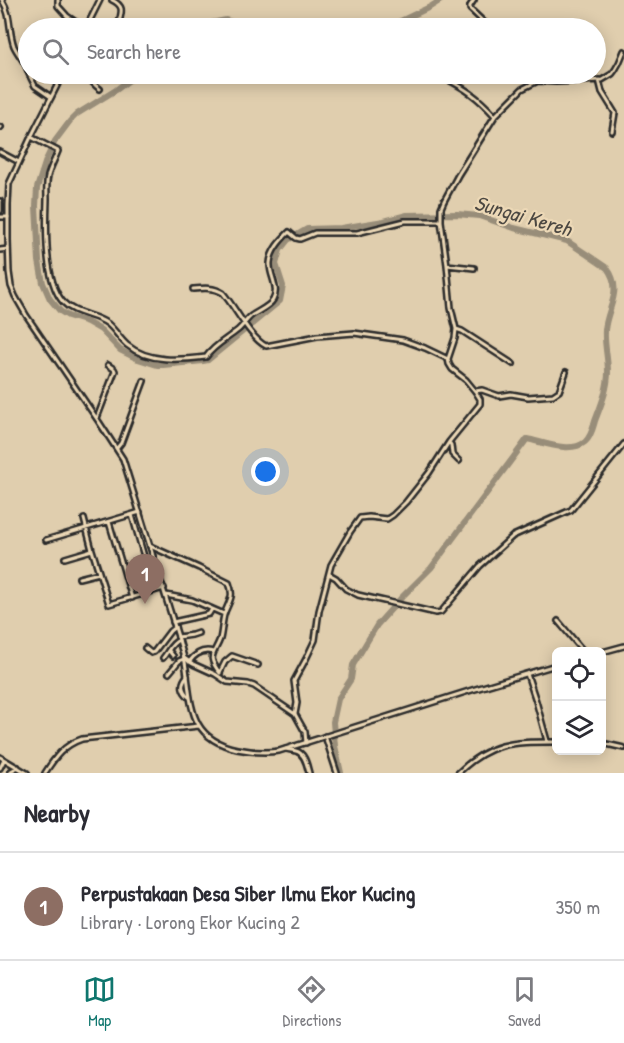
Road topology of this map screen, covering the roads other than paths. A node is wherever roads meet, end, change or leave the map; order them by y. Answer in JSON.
{"nodes":[{"id":1,"x":4,"y":0,"type":"edge"},
{"id":2,"x":58,"y":0,"type":"edge"},
{"id":3,"x":100,"y":0,"type":"edge"},
{"id":4,"x":112,"y":0,"type":"edge"},
{"id":5,"x":474,"y":0,"type":"edge"},
{"id":6,"x":70,"y":18,"type":"edge"},
{"id":7,"x":91,"y":18,"type":"edge"},
{"id":8,"x":120,"y":18,"type":"edge"},
{"id":9,"x":479,"y":18,"type":"edge"},
{"id":10,"x":18,"y":51,"type":"edge"},
{"id":11,"x":624,"y":51,"type":"edge"},
{"id":12,"x":619,"y":63,"type":"junction"},
{"id":13,"x":624,"y":66,"type":"edge"},
{"id":14,"x":606,"y":78,"type":"edge"},
{"id":15,"x":34,"y":84,"type":"edge"},
{"id":16,"x":58,"y":84,"type":"edge"},
{"id":17,"x":92,"y":84,"type":"edge"},
{"id":18,"x":457,"y":84,"type":"edge"},
{"id":19,"x":532,"y":84,"type":"edge"},
{"id":20,"x":599,"y":84,"type":"edge"},
{"id":21,"x":100,"y":89,"type":"dead end"},
{"id":22,"x":51,"y":97,"type":"junction"},
{"id":23,"x":495,"y":116,"type":"junction"},
{"id":24,"x":612,"y":131,"type":"dead end"},
{"id":25,"x":31,"y":137,"type":"junction"},
{"id":26,"x":0,"y":153,"type":"edge"},
{"id":27,"x":19,"y":162,"type":"junction"},
{"id":28,"x":0,"y":201,"type":"edge"},
{"id":29,"x":0,"y":211,"type":"edge"},
{"id":30,"x":0,"y":217,"type":"edge"},
{"id":31,"x":441,"y":217,"type":"junction"},
{"id":32,"x":8,"y":218,"type":"junction"},
{"id":33,"x":8,"y":249,"type":"junction"},
{"id":34,"x":0,"y":250,"type":"edge"},
{"id":35,"x":447,"y":265,"type":"junction"},
{"id":36,"x":474,"y":268,"type":"dead end"},
{"id":37,"x":193,"y":289,"type":"dead end"},
{"id":38,"x":246,"y":326,"type":"junction"},
{"id":39,"x":456,"y":329,"type":"junction"},
{"id":40,"x":448,"y":359,"type":"junction"},
{"id":41,"x":513,"y":364,"type":"dead end"},
{"id":42,"x":108,"y":365,"type":"dead end"},
{"id":43,"x":566,"y":372,"type":"dead end"},
{"id":44,"x":144,"y":381,"type":"dead end"},
{"id":45,"x":475,"y":391,"type":"junction"},
{"id":46,"x":97,"y":418,"type":"junction"},
{"id":47,"x":449,"y":442,"type":"junction"},
{"id":48,"x":624,"y":444,"type":"edge"},
{"id":49,"x":117,"y":448,"type":"junction"},
{"id":50,"x":459,"y":460,"type":"dead end"},
{"id":51,"x":140,"y":512,"type":"junction"},
{"id":52,"x":132,"y":515,"type":"junction"},
{"id":53,"x":84,"y":519,"type":"dead end"},
{"id":54,"x":109,"y":522,"type":"junction"},
{"id":55,"x":86,"y":528,"type":"junction"},
{"id":56,"x":46,"y":540,"type":"dead end"},
{"id":57,"x":150,"y":546,"type":"junction"},
{"id":58,"x":92,"y":550,"type":"junction"},
{"id":59,"x":65,"y":558,"type":"dead end"},
{"id":60,"x":99,"y":573,"type":"junction"},
{"id":61,"x":329,"y":574,"type":"junction"},
{"id":62,"x":79,"y":578,"type":"dead end"},
{"id":63,"x":164,"y":588,"type":"junction"},
{"id":64,"x":154,"y":591,"type":"junction"},
{"id":65,"x":166,"y":595,"type":"junction"},
{"id":66,"x":132,"y":598,"type":"junction"},
{"id":67,"x":212,"y":609,"type":"junction"},
{"id":68,"x":224,"y":614,"type":"junction"},
{"id":69,"x":558,"y":621,"type":"dead end"},
{"id":70,"x":173,"y":622,"type":"junction"},
{"id":71,"x":175,"y":627,"type":"junction"},
{"id":72,"x":198,"y":633,"type":"dead end"},
{"id":73,"x":178,"y":638,"type":"junction"},
{"id":74,"x":624,"y":646,"type":"edge"},
{"id":75,"x":581,"y":647,"type":"edge"},
{"id":76,"x":145,"y":648,"type":"dead end"},
{"id":77,"x":169,"y":651,"type":"junction"},
{"id":78,"x":606,"y":651,"type":"edge"},
{"id":79,"x":213,"y":652,"type":"junction"},
{"id":80,"x":173,"y":656,"type":"dead end"},
{"id":81,"x":163,"y":658,"type":"dead end"},
{"id":82,"x":184,"y":658,"type":"junction"},
{"id":83,"x":189,"y":662,"type":"junction"},
{"id":84,"x":258,"y":664,"type":"dead end"},
{"id":85,"x":552,"y":666,"type":"edge"},
{"id":86,"x":220,"y":673,"type":"junction"},
{"id":87,"x":169,"y":674,"type":"dead end"},
{"id":88,"x":527,"y":674,"type":"junction"},
{"id":89,"x":223,"y":679,"type":"junction"},
{"id":90,"x":295,"y":714,"type":"junction"},
{"id":91,"x":199,"y":726,"type":"junction"},
{"id":92,"x":325,"y":736,"type":"junction"},
{"id":93,"x":547,"y":742,"type":"junction"},
{"id":94,"x":552,"y":742,"type":"edge"},
{"id":95,"x":306,"y":743,"type":"junction"},
{"id":96,"x":606,"y":744,"type":"edge"},
{"id":97,"x":624,"y":748,"type":"edge"},
{"id":98,"x":286,"y":749,"type":"junction"},
{"id":99,"x":0,"y":757,"type":"edge"},
{"id":100,"x":4,"y":760,"type":"junction"},
{"id":101,"x":18,"y":767,"type":"junction"},
{"id":102,"x":0,"y":768,"type":"edge"},
{"id":103,"x":10,"y":773,"type":"edge"},
{"id":104,"x":27,"y":773,"type":"edge"},
{"id":105,"x":45,"y":773,"type":"edge"},
{"id":106,"x":309,"y":773,"type":"edge"},
{"id":107,"x":337,"y":773,"type":"edge"},
{"id":108,"x":458,"y":773,"type":"edge"}],
"edges":[{"from":1,"to":10,"type":"street"},
{"from":2,"to":6,"type":"street"},
{"from":3,"to":7,"type":"street"},
{"from":4,"to":8,"type":"street"},
{"from":5,"to":9,"type":"street"},
{"from":11,"to":12,"type":"street"},
{"from":12,"to":13,"type":"street"},
{"from":12,"to":14,"type":"street"},
{"from":15,"to":22,"type":"street"},
{"from":16,"to":22,"type":"street"},
{"from":17,"to":21,"type":"street"},
{"from":18,"to":23,"type":"street"},
{"from":19,"to":23,"type":"street"},
{"from":20,"to":24,"type":"street"},
{"from":22,"to":25,"type":"street"},
{"from":23,"to":31,"type":"street"},
{"from":25,"to":27,"type":"street"},
{"from":25,"to":38,"type":"street"},
{"from":26,"to":27,"type":"street"},
{"from":27,"to":32,"type":"street"},
{"from":28,"to":29,"type":"street"},
{"from":30,"to":32,"type":"street"},
{"from":31,"to":35,"type":"street"},
{"from":31,"to":38,"type":"street"},
{"from":32,"to":33,"type":"street"},
{"from":33,"to":34,"type":"street"},
{"from":33,"to":46,"type":"street"},
{"from":35,"to":36,"type":"street"},
{"from":35,"to":39,"type":"street"},
{"from":37,"to":38,"type":"street"},
{"from":38,"to":40,"type":"street"},
{"from":39,"to":40,"type":"street"},
{"from":39,"to":41,"type":"street"},
{"from":40,"to":45,"type":"street"},
{"from":42,"to":46,"type":"street"},
{"from":43,"to":45,"type":"street"},
{"from":44,"to":49,"type":"street"},
{"from":45,"to":47,"type":"street"},
{"from":46,"to":49,"type":"street"},
{"from":47,"to":50,"type":"street"},
{"from":47,"to":61,"type":"street"},
{"from":48,"to":61,"type":"street"},
{"from":49,"to":51,"type":"street"},
{"from":51,"to":52,"type":"street"},
{"from":51,"to":57,"type":"street"},
{"from":52,"to":54,"type":"street"},
{"from":52,"to":64,"type":"street"},
{"from":53,"to":55,"type":"street"},
{"from":54,"to":55,"type":"street"},
{"from":54,"to":66,"type":"street"},
{"from":55,"to":56,"type":"street"},
{"from":55,"to":58,"type":"street"},
{"from":57,"to":63,"type":"street"},
{"from":57,"to":68,"type":"street"},
{"from":58,"to":59,"type":"street"},
{"from":58,"to":60,"type":"street"},
{"from":60,"to":62,"type":"street"},
{"from":60,"to":66,"type":"street"},
{"from":61,"to":90,"type":"street"},
{"from":63,"to":64,"type":"street"},
{"from":63,"to":65,"type":"street"},
{"from":64,"to":66,"type":"street"},
{"from":65,"to":67,"type":"street"},
{"from":65,"to":70,"type":"street"},
{"from":67,"to":68,"type":"street"},
{"from":67,"to":70,"type":"street"},
{"from":68,"to":79,"type":"street"},
{"from":69,"to":75,"type":"street"},
{"from":70,"to":71,"type":"street"},
{"from":71,"to":73,"type":"street"},
{"from":71,"to":76,"type":"street"},
{"from":72,"to":73,"type":"street"},
{"from":73,"to":77,"type":"street"},
{"from":73,"to":82,"type":"street"},
{"from":74,"to":78,"type":"street"},
{"from":77,"to":80,"type":"street"},
{"from":77,"to":81,"type":"street"},
{"from":79,"to":83,"type":"street"},
{"from":79,"to":86,"type":"street"},
{"from":82,"to":83,"type":"street"},
{"from":82,"to":87,"type":"street"},
{"from":82,"to":91,"type":"street"},
{"from":83,"to":89,"type":"street"},
{"from":84,"to":86,"type":"street"},
{"from":85,"to":88,"type":"street"},
{"from":86,"to":89,"type":"street"},
{"from":88,"to":92,"type":"street"},
{"from":88,"to":93,"type":"street"},
{"from":89,"to":90,"type":"street"},
{"from":90,"to":95,"type":"street"},
{"from":91,"to":98,"type":"street"},
{"from":91,"to":105,"type":"street"},
{"from":92,"to":95,"type":"street"},
{"from":92,"to":107,"type":"street"},
{"from":93,"to":94,"type":"street"},
{"from":93,"to":108,"type":"street"},
{"from":95,"to":98,"type":"street"},
{"from":96,"to":97,"type":"street"},
{"from":98,"to":106,"type":"street"},
{"from":99,"to":100,"type":"street"},
{"from":100,"to":101,"type":"street"},
{"from":100,"to":102,"type":"street"},
{"from":101,"to":103,"type":"street"},
{"from":101,"to":104,"type":"street"}]}
